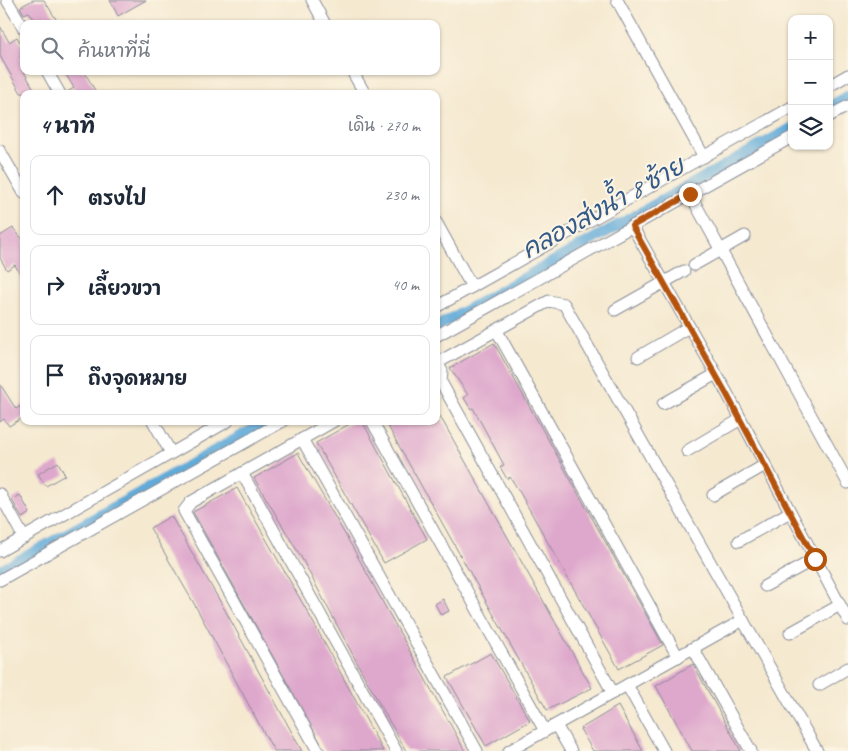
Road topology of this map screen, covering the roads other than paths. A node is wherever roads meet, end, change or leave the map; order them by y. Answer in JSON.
{"nodes":[{"id":1,"x":7,"y":0,"type":"edge"},
{"id":2,"x":312,"y":0,"type":"edge"},
{"id":3,"x":617,"y":0,"type":"edge"},
{"id":4,"x":323,"y":20,"type":"edge"},
{"id":5,"x":20,"y":22,"type":"edge"},
{"id":6,"x":49,"y":75,"type":"edge"},
{"id":7,"x":354,"y":75,"type":"edge"},
{"id":8,"x":848,"y":75,"type":"edge"},
{"id":9,"x":833,"y":84,"type":"edge"},
{"id":10,"x":58,"y":90,"type":"edge"},
{"id":11,"x":363,"y":90,"type":"edge"},
{"id":12,"x":848,"y":106,"type":"edge"},
{"id":13,"x":788,"y":109,"type":"edge"},
{"id":14,"x":833,"y":114,"type":"edge"},
{"id":15,"x":788,"y":139,"type":"edge"},
{"id":16,"x":0,"y":151,"type":"edge"},
{"id":17,"x":704,"y":157,"type":"junction"},
{"id":18,"x":20,"y":186,"type":"edge"},
{"id":19,"x":690,"y":194,"type":"junction"},
{"id":20,"x":632,"y":226,"type":"junction"},
{"id":21,"x":440,"y":229,"type":"edge"},
{"id":22,"x":745,"y":236,"type":"dead end"},
{"id":23,"x":720,"y":250,"type":"junction"},
{"id":24,"x":664,"y":282,"type":"junction"},
{"id":25,"x":472,"y":287,"type":"junction"},
{"id":26,"x":440,"y":304,"type":"edge"},
{"id":27,"x":615,"y":310,"type":"dead end"},
{"id":28,"x":689,"y":327,"type":"junction"},
{"id":29,"x":497,"y":331,"type":"junction"},
{"id":30,"x":440,"y":334,"type":"edge"},
{"id":31,"x":638,"y":357,"type":"dead end"},
{"id":32,"x":440,"y":360,"type":"edge"},
{"id":33,"x":716,"y":374,"type":"junction"},
{"id":34,"x":440,"y":383,"type":"edge"},
{"id":35,"x":663,"y":404,"type":"dead end"},
{"id":36,"x":741,"y":420,"type":"junction"},
{"id":37,"x":155,"y":425,"type":"edge"},
{"id":38,"x":221,"y":425,"type":"edge"},
{"id":39,"x":276,"y":425,"type":"edge"},
{"id":40,"x":327,"y":425,"type":"edge"},
{"id":41,"x":374,"y":425,"type":"edge"},
{"id":42,"x":302,"y":439,"type":"junction"},
{"id":43,"x":687,"y":451,"type":"dead end"},
{"id":44,"x":171,"y":453,"type":"junction"},
{"id":45,"x":765,"y":465,"type":"junction"},
{"id":46,"x":242,"y":473,"type":"junction"},
{"id":47,"x":848,"y":482,"type":"edge"},
{"id":48,"x":0,"y":494,"type":"edge"},
{"id":49,"x":713,"y":495,"type":"dead end"},
{"id":50,"x":790,"y":512,"type":"junction"},
{"id":51,"x":24,"y":538,"type":"junction"},
{"id":52,"x":739,"y":541,"type":"dead end"},
{"id":53,"x":0,"y":551,"type":"edge"},
{"id":54,"x":815,"y":559,"type":"junction"},
{"id":55,"x":0,"y":580,"type":"edge"},
{"id":56,"x":765,"y":586,"type":"dead end"},
{"id":57,"x":840,"y":605,"type":"junction"},
{"id":58,"x":743,"y":620,"type":"junction"},
{"id":59,"x":848,"y":620,"type":"edge"},
{"id":60,"x":790,"y":633,"type":"dead end"},
{"id":61,"x":693,"y":648,"type":"junction"},
{"id":62,"x":678,"y":657,"type":"junction"},
{"id":63,"x":848,"y":668,"type":"edge"},
{"id":64,"x":627,"y":685,"type":"junction"},
{"id":65,"x":819,"y":685,"type":"dead end"},
{"id":66,"x":613,"y":693,"type":"junction"},
{"id":67,"x":556,"y":725,"type":"junction"},
{"id":68,"x":545,"y":731,"type":"junction"},
{"id":69,"x":318,"y":751,"type":"edge"},
{"id":70,"x":396,"y":751,"type":"edge"},
{"id":71,"x":477,"y":751,"type":"edge"},
{"id":72,"x":509,"y":751,"type":"edge"},
{"id":73,"x":571,"y":751,"type":"edge"},
{"id":74,"x":664,"y":751,"type":"edge"},
{"id":75,"x":751,"y":751,"type":"edge"},
{"id":76,"x":817,"y":751,"type":"edge"}],
"edges":[{"from":1,"to":5,"type":"street"},
{"from":2,"to":4,"type":"street"},
{"from":3,"to":17,"type":"street"},
{"from":6,"to":10,"type":"street"},
{"from":7,"to":11,"type":"street"},
{"from":8,"to":9,"type":"street"},
{"from":12,"to":14,"type":"street"},
{"from":13,"to":17,"type":"street"},
{"from":15,"to":19,"type":"street"},
{"from":16,"to":18,"type":"street"},
{"from":17,"to":25,"type":"street"},
{"from":19,"to":20,"type":"street"},
{"from":19,"to":23,"type":"street"},
{"from":20,"to":24,"type":"street"},
{"from":20,"to":30,"type":"street"},
{"from":21,"to":25,"type":"street"},
{"from":22,"to":23,"type":"street"},
{"from":23,"to":24,"type":"street"},
{"from":23,"to":47,"type":"street"},
{"from":24,"to":27,"type":"street"},
{"from":24,"to":28,"type":"street"},
{"from":25,"to":26,"type":"street"},
{"from":28,"to":31,"type":"street"},
{"from":28,"to":33,"type":"street"},
{"from":29,"to":32,"type":"street"},
{"from":29,"to":58,"type":"street"},
{"from":29,"to":62,"type":"street"},
{"from":33,"to":35,"type":"street"},
{"from":33,"to":36,"type":"street"},
{"from":34,"to":66,"type":"street"},
{"from":36,"to":43,"type":"street"},
{"from":36,"to":45,"type":"street"},
{"from":37,"to":44,"type":"street"},
{"from":38,"to":44,"type":"street"},
{"from":39,"to":55,"type":"street"},
{"from":40,"to":42,"type":"street"},
{"from":41,"to":68,"type":"street"},
{"from":42,"to":46,"type":"street"},
{"from":42,"to":71,"type":"street"},
{"from":44,"to":51,"type":"street"},
{"from":45,"to":49,"type":"street"},
{"from":45,"to":50,"type":"street"},
{"from":46,"to":69,"type":"street"},
{"from":46,"to":70,"type":"street"},
{"from":48,"to":51,"type":"street"},
{"from":50,"to":52,"type":"street"},
{"from":50,"to":54,"type":"street"},
{"from":51,"to":53,"type":"street"},
{"from":54,"to":56,"type":"street"},
{"from":54,"to":57,"type":"street"},
{"from":57,"to":59,"type":"street"},
{"from":57,"to":60,"type":"street"},
{"from":58,"to":61,"type":"street"},
{"from":58,"to":76,"type":"street"},
{"from":61,"to":62,"type":"street"},
{"from":61,"to":75,"type":"street"},
{"from":62,"to":64,"type":"street"},
{"from":63,"to":65,"type":"street"},
{"from":64,"to":66,"type":"street"},
{"from":64,"to":74,"type":"street"},
{"from":66,"to":67,"type":"street"},
{"from":67,"to":68,"type":"street"},
{"from":67,"to":73,"type":"street"},
{"from":68,"to":72,"type":"street"}]}
